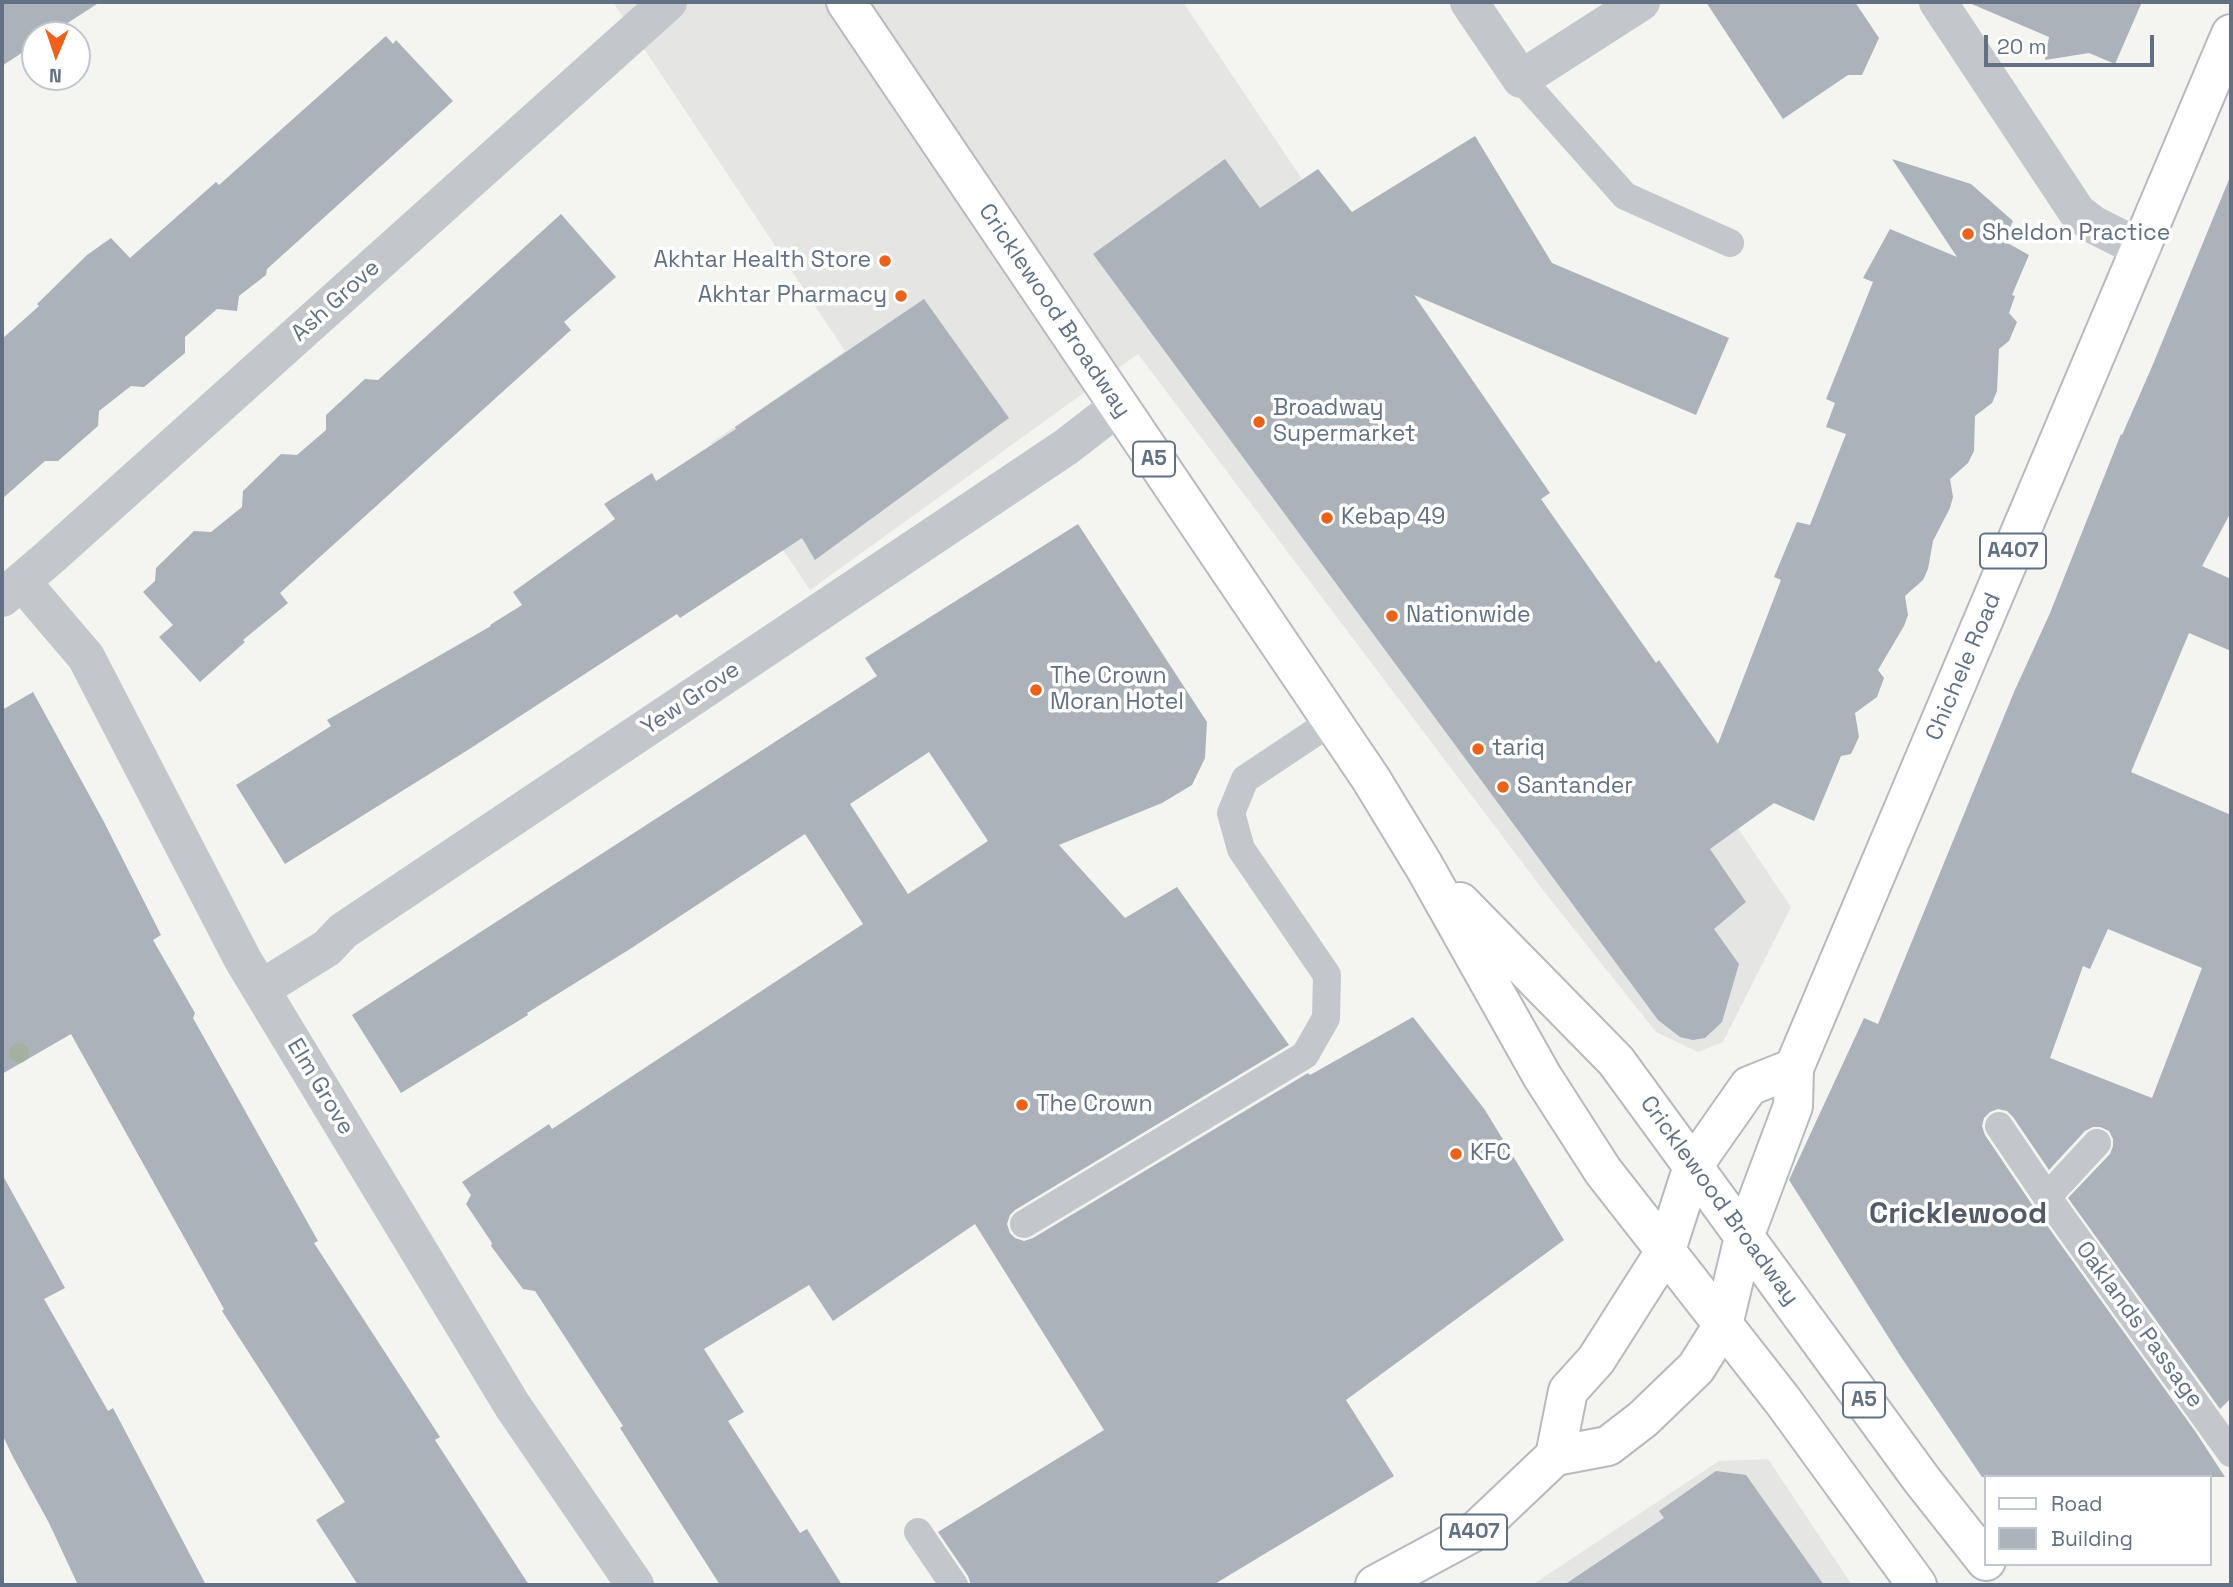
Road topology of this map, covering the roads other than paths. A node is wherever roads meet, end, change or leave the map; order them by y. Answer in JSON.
{"nodes":[{"id":1,"x":668,"y":2,"type":"edge"},
{"id":2,"x":846,"y":2,"type":"edge"},
{"id":3,"x":1469,"y":2,"type":"edge"},
{"id":4,"x":1641,"y":2,"type":"edge"},
{"id":5,"x":1938,"y":2,"type":"edge"},
{"id":6,"x":2231,"y":34,"type":"edge"},
{"id":7,"x":1521,"y":79,"type":"junction"},
{"id":8,"x":1730,"y":243,"type":"dead end"},
{"id":9,"x":2142,"y":249,"type":"junction"},
{"id":10,"x":1119,"y":406,"type":"junction"},
{"id":11,"x":12,"y":590,"type":"edge"},
{"id":12,"x":1332,"y":721,"type":"junction"},
{"id":13,"x":1424,"y":866,"type":"junction"},
{"id":14,"x":261,"y":989,"type":"junction"},
{"id":15,"x":1794,"y":1068,"type":"junction"},
{"id":16,"x":1999,"y":1125,"type":"dead end"},
{"id":17,"x":2097,"y":1143,"type":"dead end"},
{"id":18,"x":1693,"y":1166,"type":"junction"},
{"id":19,"x":2048,"y":1197,"type":"junction"},
{"id":20,"x":1024,"y":1224,"type":"dead end"},
{"id":21,"x":1744,"y":1237,"type":"junction"},
{"id":22,"x":1666,"y":1250,"type":"junction"},
{"id":23,"x":1723,"y":1325,"type":"junction"},
{"id":24,"x":2231,"y":1453,"type":"edge"},
{"id":25,"x":1555,"y":1456,"type":"junction"},
{"id":26,"x":918,"y":1532,"type":"dead end"},
{"id":27,"x":1984,"y":1557,"type":"edge"},
{"id":28,"x":1991,"y":1566,"type":"edge"},
{"id":29,"x":635,"y":1585,"type":"edge"},
{"id":30,"x":954,"y":1585,"type":"edge"},
{"id":31,"x":1375,"y":1585,"type":"edge"},
{"id":32,"x":1917,"y":1585,"type":"edge"},
{"id":33,"x":2006,"y":1585,"type":"edge"}],
"edges":[{"from":1,"to":11,"type":"street","name":"Ash Grove"},
{"from":2,"to":10,"type":"main road","name":"Cricklewood Broadway","number":"A5"},
{"from":3,"to":7,"type":"street"},
{"from":4,"to":7,"type":"street"},
{"from":5,"to":9,"type":"street"},
{"from":6,"to":9,"type":"main road","name":"Chichele Road","number":"A407"},
{"from":7,"to":8,"type":"lane"},
{"from":9,"to":15,"type":"main road","name":"Chichele Road","number":"A407"},
{"from":10,"to":12,"type":"main road","name":"Cricklewood Broadway","number":"A5"},
{"from":10,"to":14,"type":"street","name":"Yew Grove"},
{"from":11,"to":14,"type":"street","name":"Elm Grove"},
{"from":12,"to":13,"type":"main road","name":"Cricklewood Broadway","number":"A5"},
{"from":12,"to":20,"type":"lane"},
{"from":13,"to":18,"type":"main road","name":"Cricklewood Broadway","number":"A5"},
{"from":13,"to":22,"type":"main road","name":"Cricklewood Broadway","number":"A5"},
{"from":14,"to":29,"type":"street","name":"Elm Grove"},
{"from":15,"to":18,"type":"main road"},
{"from":15,"to":21,"type":"main road","name":"Chichele Road","number":"A407"},
{"from":16,"to":19,"type":"lane","name":"Oaklands Passage"},
{"from":17,"to":19,"type":"lane"},
{"from":18,"to":21,"type":"main road","name":"Cricklewood Broadway","number":"A5"},
{"from":18,"to":22,"type":"main road"},
{"from":19,"to":24,"type":"lane","name":"Oaklands Passage"},
{"from":21,"to":23,"type":"main road","number":"A407"},
{"from":21,"to":27,"type":"main road","name":"Cricklewood Broadway","number":"A5"},
{"from":22,"to":23,"type":"main road","name":"Cricklewood Broadway","number":"A5"},
{"from":22,"to":25,"type":"main road"},
{"from":23,"to":25,"type":"main road","number":"A407"},
{"from":23,"to":32,"type":"main road","name":"Cricklewood Broadway","number":"A5"},
{"from":25,"to":31,"type":"main road","number":"A407"},
{"from":26,"to":30,"type":"lane"},
{"from":28,"to":33,"type":"main road","name":"Cricklewood Broadway","number":"A5"}]}
